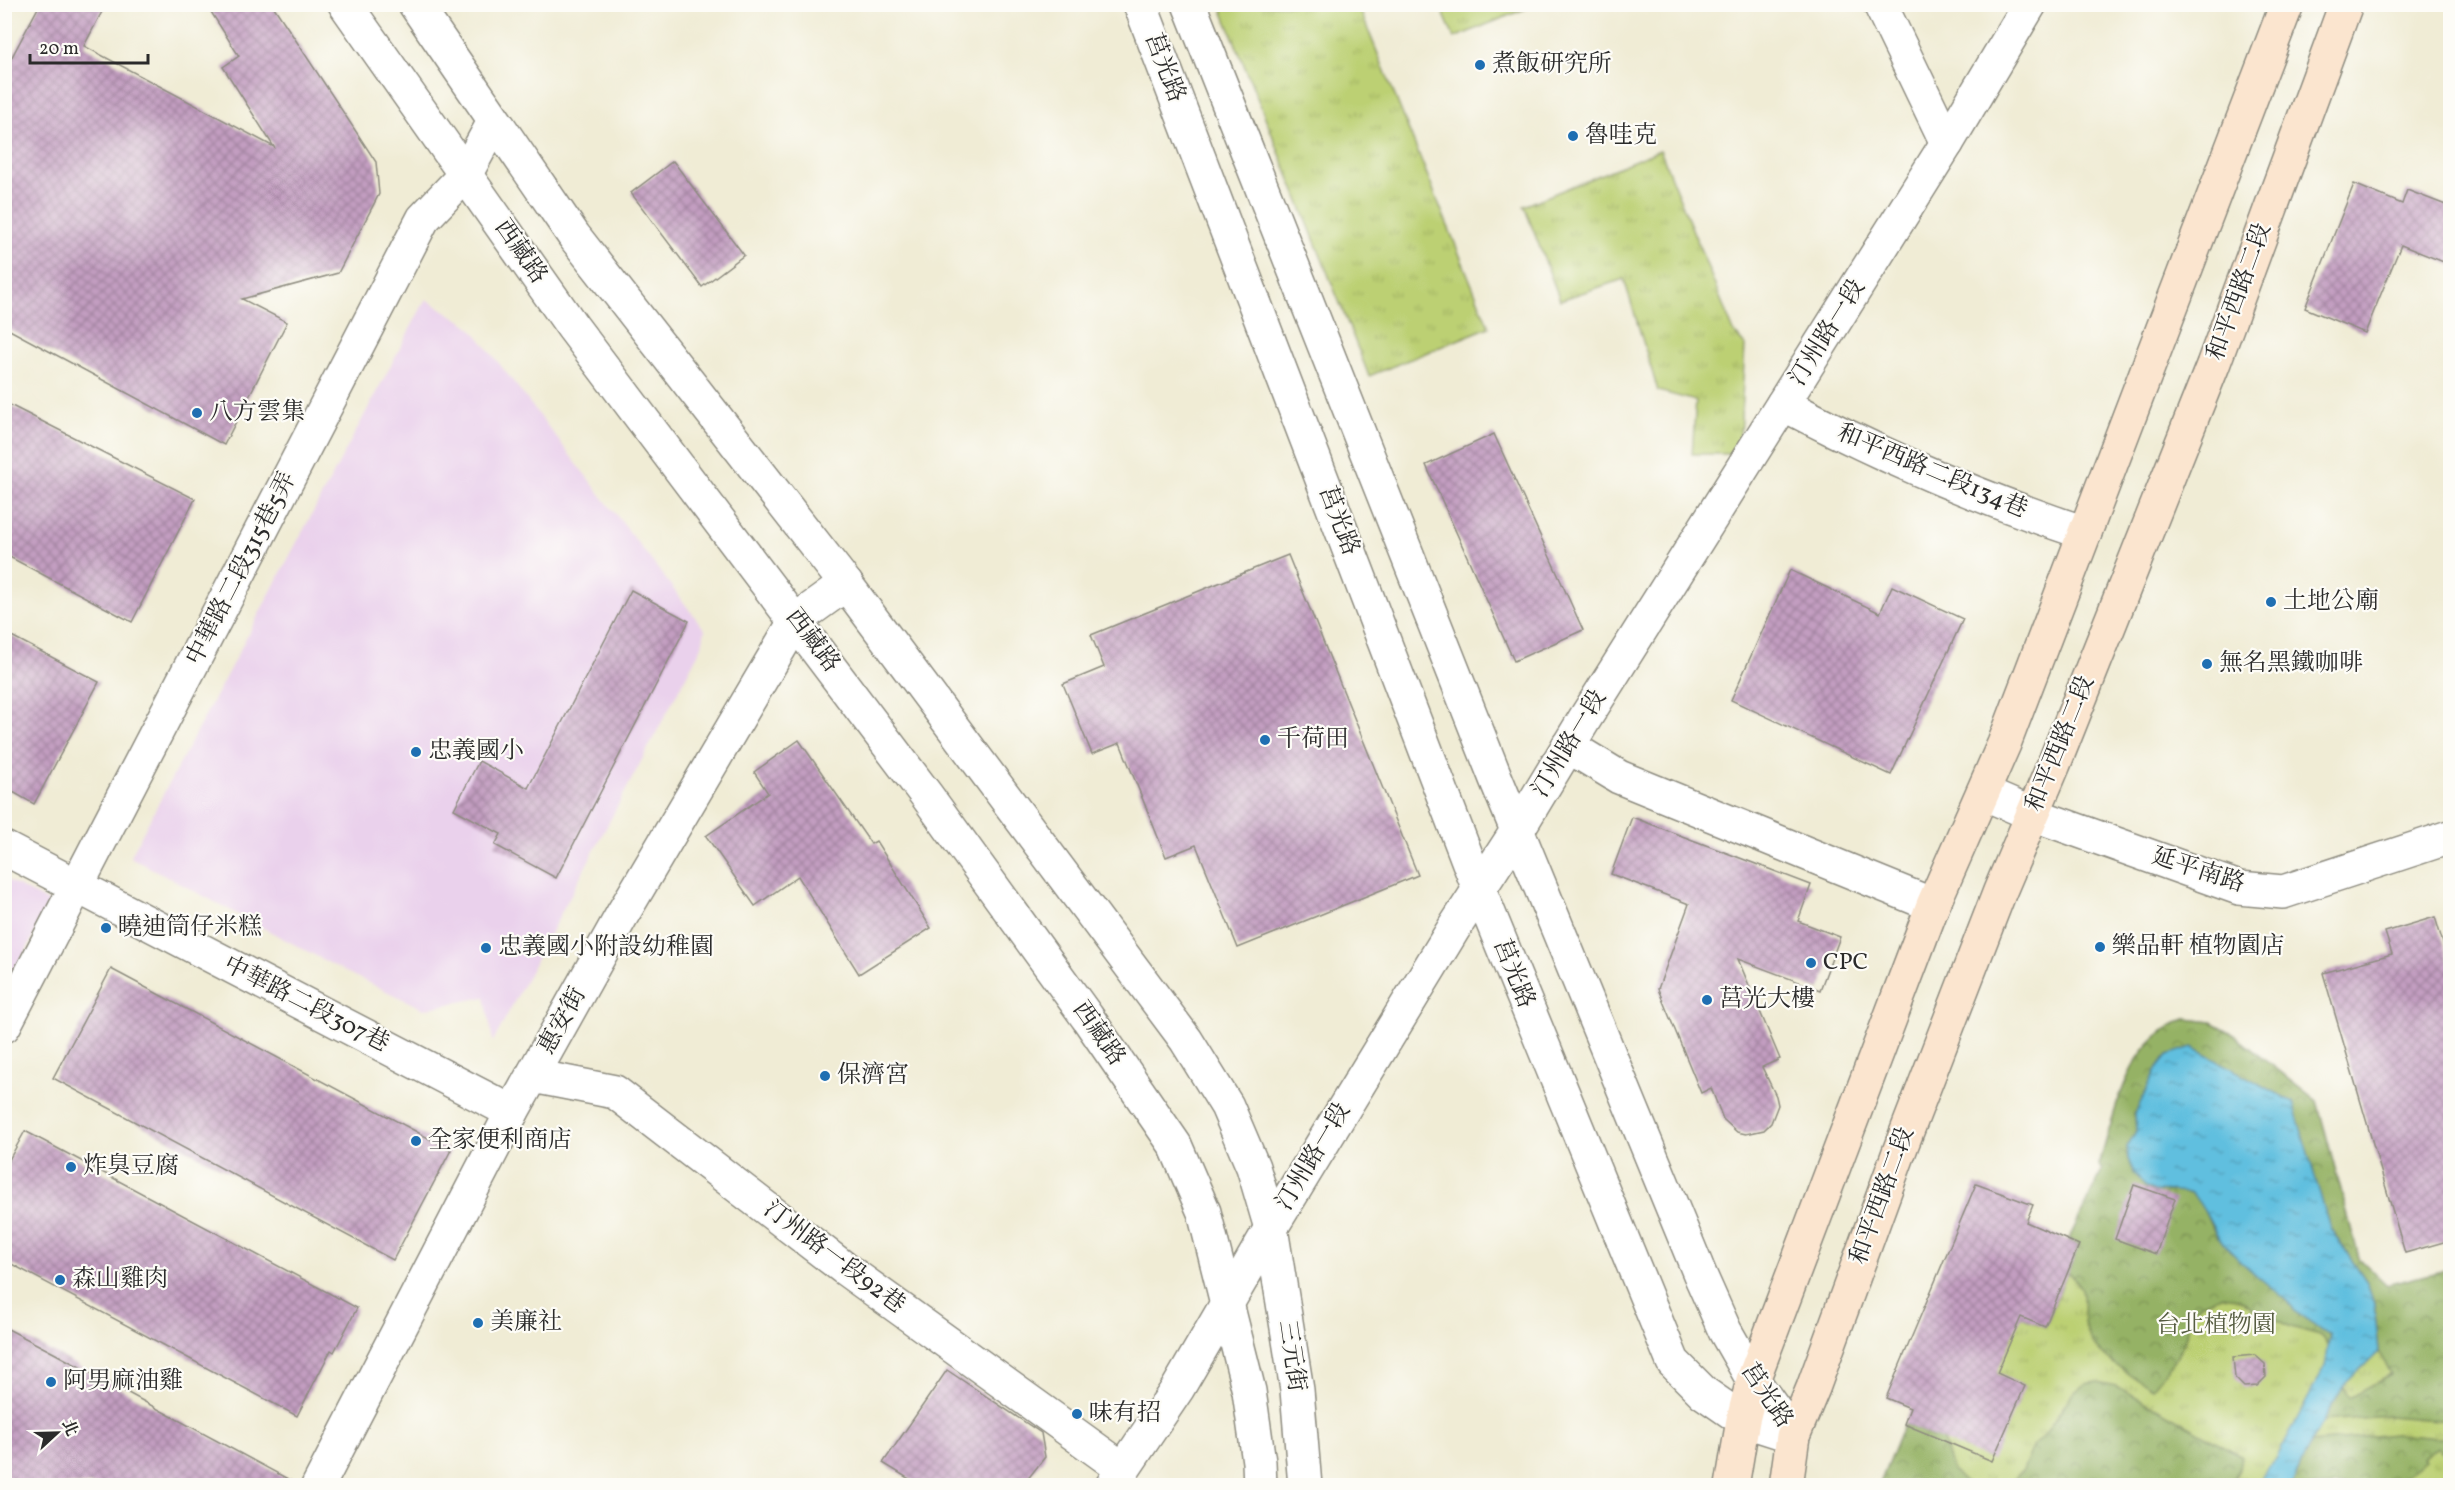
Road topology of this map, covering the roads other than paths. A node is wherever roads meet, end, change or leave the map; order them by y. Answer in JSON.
{"nodes":[{"id":1,"x":345,"y":4,"type":"edge"},
{"id":2,"x":415,"y":4,"type":"edge"},
{"id":3,"x":1140,"y":4,"type":"edge"},
{"id":4,"x":1189,"y":4,"type":"edge"},
{"id":5,"x":1880,"y":4,"type":"edge"},
{"id":6,"x":2030,"y":4,"type":"edge"},
{"id":7,"x":2287,"y":4,"type":"edge"},
{"id":8,"x":2346,"y":4,"type":"edge"},
{"id":9,"x":494,"y":122,"type":"junction"},
{"id":10,"x":1947,"y":143,"type":"junction"},
{"id":11,"x":465,"y":175,"type":"junction"},
{"id":12,"x":1783,"y":404,"type":"junction"},
{"id":13,"x":2085,"y":533,"type":"junction"},
{"id":14,"x":846,"y":584,"type":"junction"},
{"id":15,"x":796,"y":620,"type":"junction"},
{"id":16,"x":1568,"y":746,"type":"junction"},
{"id":17,"x":1983,"y":794,"type":"junction"},
{"id":18,"x":2032,"y":814,"type":"junction"},
{"id":19,"x":1517,"y":831,"type":"junction"},
{"id":20,"x":2451,"y":837,"type":"edge"},
{"id":21,"x":4,"y":848,"type":"edge"},
{"id":22,"x":77,"y":886,"type":"junction"},
{"id":23,"x":1479,"y":889,"type":"junction"},
{"id":24,"x":1933,"y":905,"type":"junction"},
{"id":25,"x":4,"y":1026,"type":"edge"},
{"id":26,"x":533,"y":1076,"type":"junction"},
{"id":27,"x":512,"y":1112,"type":"junction"},
{"id":28,"x":1271,"y":1228,"type":"junction"},
{"id":29,"x":1227,"y":1303,"type":"junction"},
{"id":30,"x":1753,"y":1380,"type":"junction"},
{"id":31,"x":1743,"y":1420,"type":"junction"},
{"id":32,"x":1793,"y":1436,"type":"junction"},
{"id":33,"x":1117,"y":1477,"type":"edge"},
{"id":34,"x":318,"y":1485,"type":"edge"},
{"id":35,"x":1260,"y":1485,"type":"edge"},
{"id":36,"x":1305,"y":1485,"type":"edge"},
{"id":37,"x":1732,"y":1485,"type":"edge"},
{"id":38,"x":1786,"y":1485,"type":"edge"}],
"edges":[{"from":1,"to":11,"type":"street","name":"西藏路"},
{"from":2,"to":9,"type":"street"},
{"from":3,"to":23,"type":"street","name":"莒光路"},
{"from":4,"to":19,"type":"street","name":"莒光路"},
{"from":5,"to":10,"type":"street"},
{"from":6,"to":10,"type":"street","name":"汀州路一段"},
{"from":7,"to":13,"type":"main road"},
{"from":8,"to":18,"type":"main road","name":"和平西路二段"},
{"from":9,"to":11,"type":"street","name":"中華路二段315巷5弄"},
{"from":9,"to":14,"type":"street"},
{"from":10,"to":12,"type":"street","name":"汀州路一段"},
{"from":11,"to":15,"type":"street","name":"西藏路"},
{"from":11,"to":22,"type":"street","name":"中華路二段315巷5弄"},
{"from":12,"to":13,"type":"street","name":"和平西路二段134巷"},
{"from":12,"to":16,"type":"street","name":"汀州路一段"},
{"from":13,"to":17,"type":"main road"},
{"from":14,"to":15,"type":"street","name":"惠安街"},
{"from":14,"to":28,"type":"street"},
{"from":15,"to":26,"type":"street","name":"惠安街"},
{"from":15,"to":29,"type":"street","name":"西藏路"},
{"from":16,"to":19,"type":"street","name":"汀州路一段"},
{"from":16,"to":24,"type":"street"},
{"from":17,"to":18,"type":"street","name":"延平南路"},
{"from":17,"to":24,"type":"main road"},
{"from":18,"to":20,"type":"street","name":"延平南路"},
{"from":18,"to":32,"type":"main road","name":"和平西路二段"},
{"from":19,"to":23,"type":"street","name":"汀州路一段"},
{"from":19,"to":30,"type":"street","name":"莒光路"},
{"from":21,"to":22,"type":"street","name":"中華路二段307巷"},
{"from":22,"to":25,"type":"street","name":"中華路二段315巷5弄"},
{"from":22,"to":27,"type":"street","name":"中華路二段307巷"},
{"from":23,"to":28,"type":"street","name":"汀州路一段"},
{"from":23,"to":31,"type":"street","name":"莒光路"},
{"from":24,"to":30,"type":"main road"},
{"from":26,"to":27,"type":"street","name":"惠安街"},
{"from":26,"to":33,"type":"street","name":"汀州路一段92巷"},
{"from":27,"to":34,"type":"street","name":"惠安街"},
{"from":28,"to":29,"type":"street","name":"汀州路一段"},
{"from":28,"to":36,"type":"street","name":"三元街"},
{"from":29,"to":33,"type":"street","name":"汀州路一段"},
{"from":29,"to":35,"type":"street","name":"三元街"},
{"from":30,"to":31,"type":"main road"},
{"from":30,"to":32,"type":"street","name":"莒光路"},
{"from":31,"to":32,"type":"street","name":"莒光路"},
{"from":31,"to":37,"type":"main road"},
{"from":32,"to":38,"type":"main road","name":"和平西路二段"}]}
